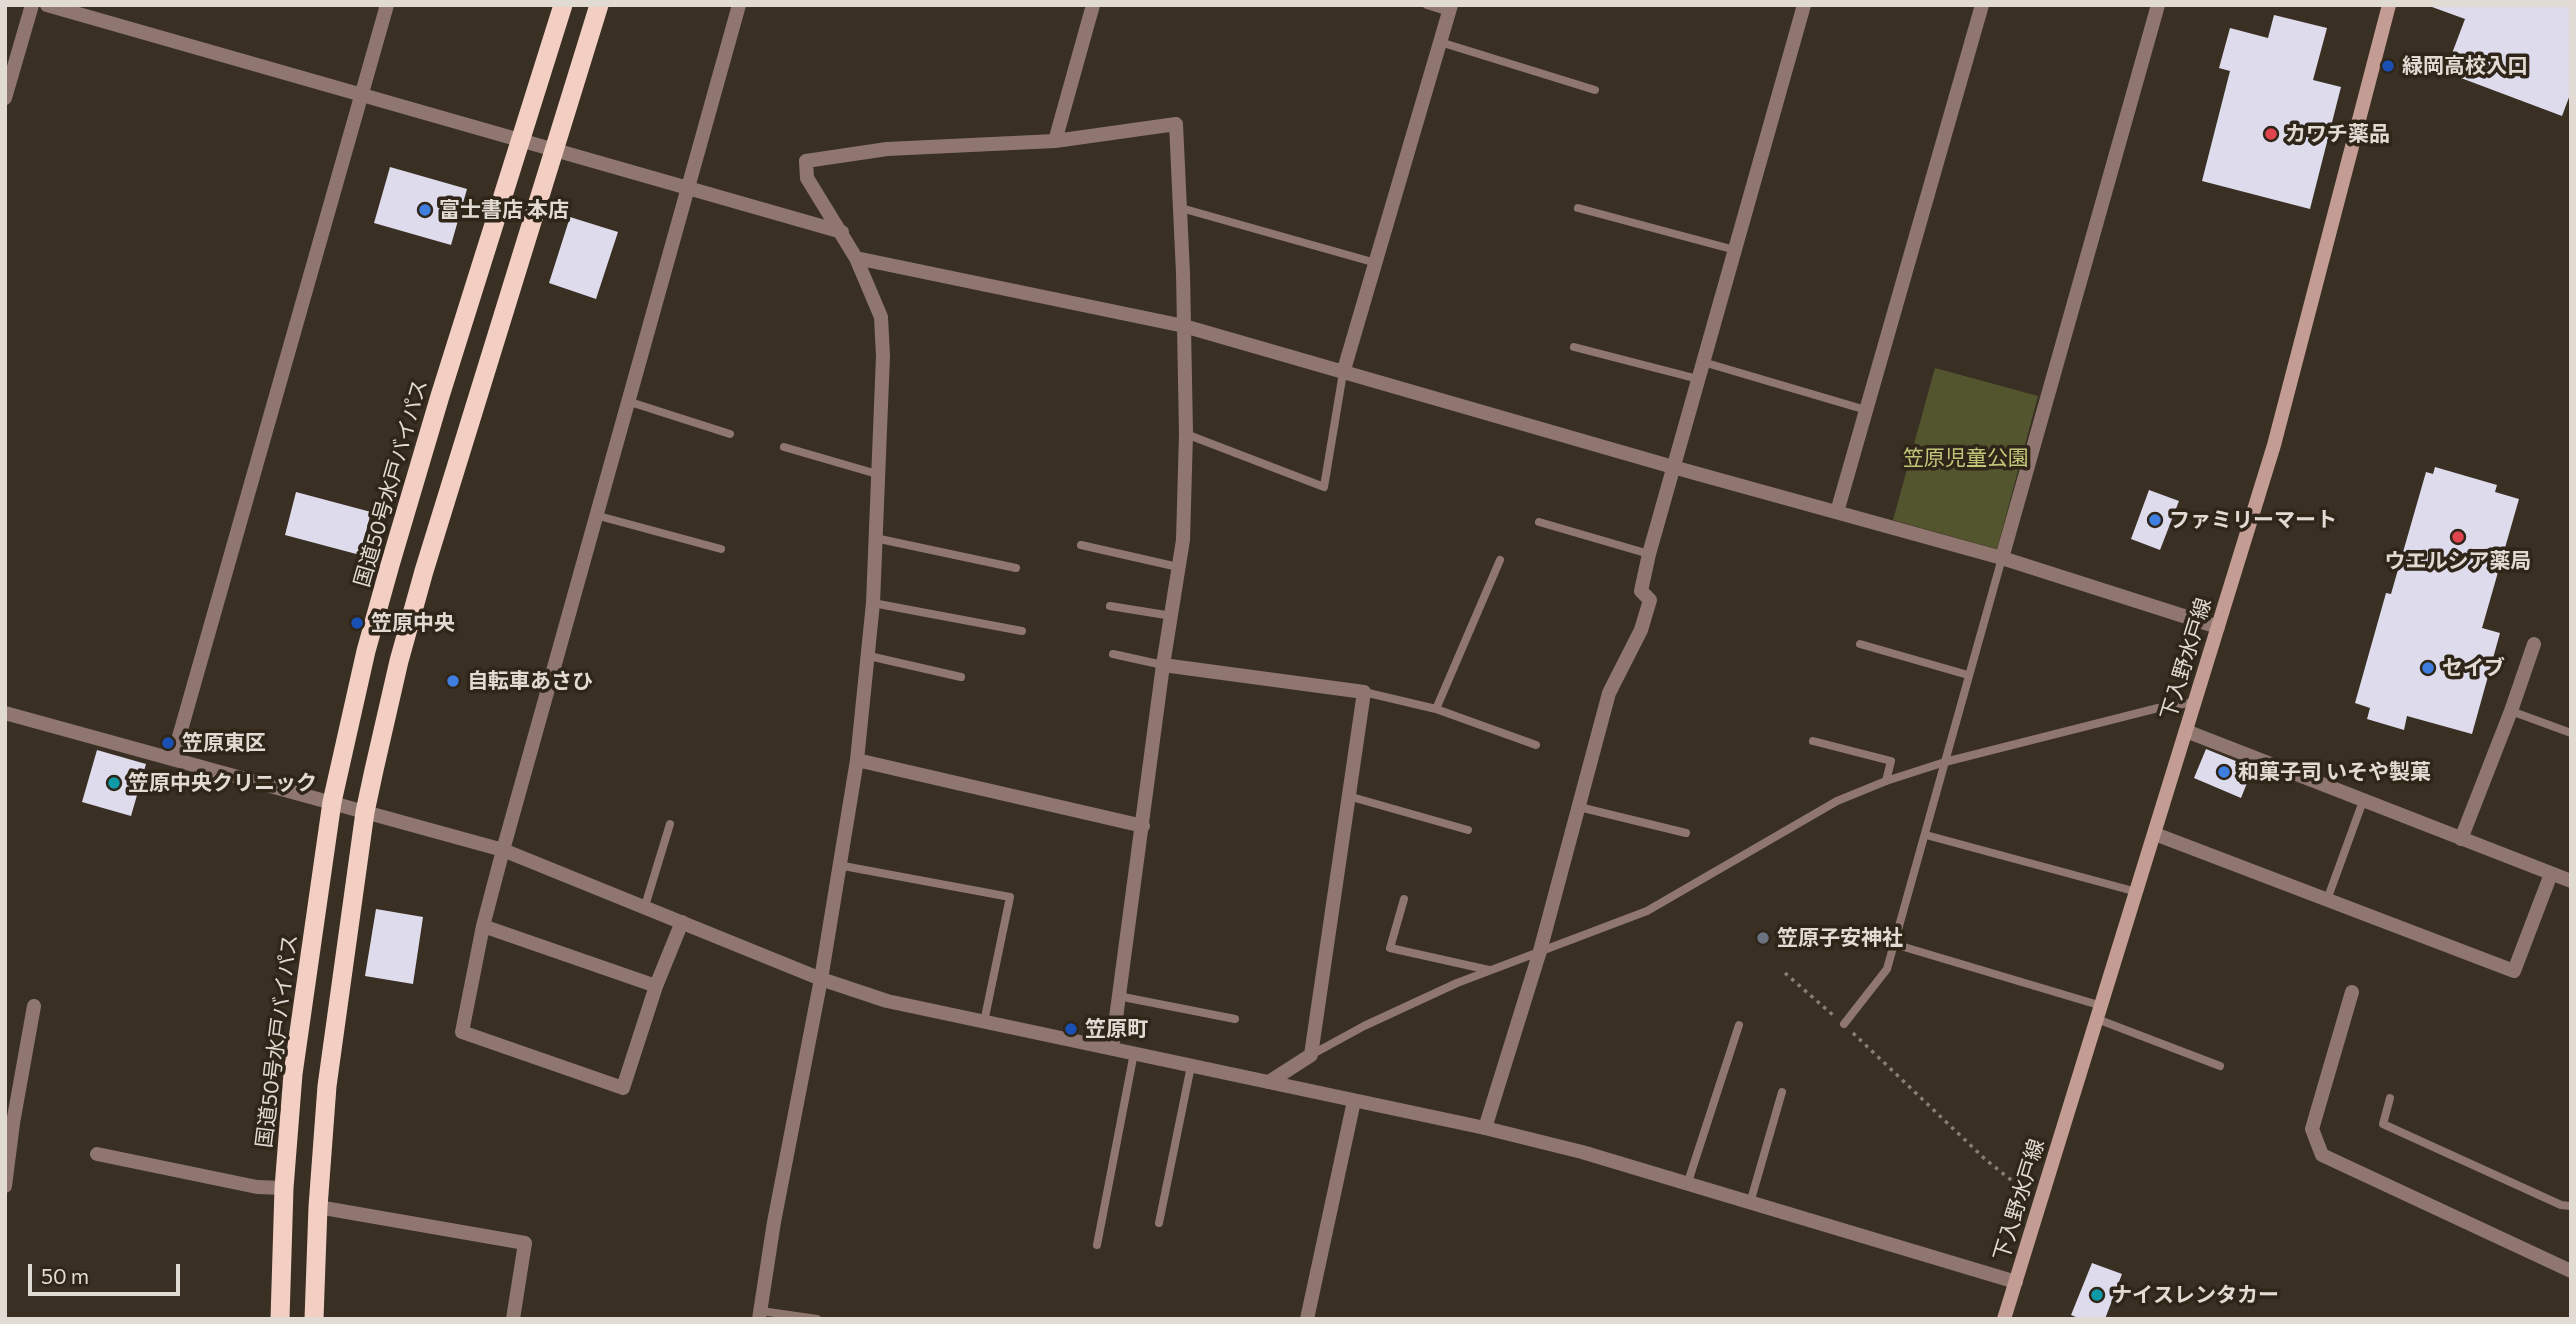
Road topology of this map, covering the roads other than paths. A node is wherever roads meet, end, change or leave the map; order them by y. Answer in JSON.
{"nodes":[{"id":1,"x":32,"y":5,"type":"edge"},
{"id":2,"x":47,"y":5,"type":"edge"},
{"id":3,"x":387,"y":5,"type":"edge"},
{"id":4,"x":564,"y":5,"type":"edge"},
{"id":5,"x":598,"y":5,"type":"edge"},
{"id":6,"x":739,"y":5,"type":"edge"},
{"id":7,"x":1093,"y":5,"type":"edge"},
{"id":8,"x":1427,"y":5,"type":"edge"},
{"id":9,"x":1804,"y":5,"type":"edge"},
{"id":10,"x":1982,"y":5,"type":"edge"},
{"id":11,"x":2158,"y":5,"type":"edge"},
{"id":12,"x":2389,"y":5,"type":"edge"},
{"id":13,"x":1450,"y":8,"type":"edge"},
{"id":14,"x":1440,"y":42,"type":"junction"},
{"id":15,"x":1595,"y":90,"type":"dead end"},
{"id":16,"x":361,"y":95,"type":"junction"},
{"id":17,"x":5,"y":98,"type":"edge"},
{"id":18,"x":521,"y":141,"type":"junction"},
{"id":19,"x":1055,"y":141,"type":"junction"},
{"id":20,"x":552,"y":149,"type":"junction"},
{"id":21,"x":688,"y":187,"type":"junction"},
{"id":22,"x":1181,"y":208,"type":"junction"},
{"id":23,"x":1578,"y":208,"type":"dead end"},
{"id":24,"x":842,"y":232,"type":"junction"},
{"id":25,"x":1735,"y":250,"type":"junction"},
{"id":26,"x":856,"y":258,"type":"junction"},
{"id":27,"x":1376,"y":262,"type":"junction"},
{"id":28,"x":1184,"y":326,"type":"junction"},
{"id":29,"x":1574,"y":347,"type":"dead end"},
{"id":30,"x":1703,"y":362,"type":"junction"},
{"id":31,"x":1343,"y":373,"type":"junction"},
{"id":32,"x":1698,"y":379,"type":"junction"},
{"id":33,"x":627,"y":401,"type":"junction"},
{"id":34,"x":1866,"y":410,"type":"junction"},
{"id":35,"x":730,"y":434,"type":"dead end"},
{"id":36,"x":1186,"y":434,"type":"junction"},
{"id":37,"x":784,"y":447,"type":"dead end"},
{"id":38,"x":1673,"y":467,"type":"junction"},
{"id":39,"x":877,"y":474,"type":"junction"},
{"id":40,"x":1837,"y":512,"type":"junction"},
{"id":41,"x":596,"y":515,"type":"junction"},
{"id":42,"x":1539,"y":522,"type":"dead end"},
{"id":43,"x":874,"y":538,"type":"junction"},
{"id":44,"x":1082,"y":545,"type":"dead end"},
{"id":45,"x":721,"y":549,"type":"dead end"},
{"id":46,"x":1649,"y":554,"type":"junction"},
{"id":47,"x":2002,"y":558,"type":"junction"},
{"id":48,"x":1500,"y":560,"type":"dead end"},
{"id":49,"x":1178,"y":567,"type":"junction"},
{"id":50,"x":1016,"y":568,"type":"dead end"},
{"id":51,"x":873,"y":603,"type":"junction"},
{"id":52,"x":1110,"y":606,"type":"dead end"},
{"id":53,"x":1172,"y":616,"type":"junction"},
{"id":54,"x":2218,"y":627,"type":"junction"},
{"id":55,"x":1022,"y":631,"type":"dead end"},
{"id":56,"x":1860,"y":644,"type":"dead end"},
{"id":57,"x":2534,"y":644,"type":"dead end"},
{"id":58,"x":1113,"y":654,"type":"dead end"},
{"id":59,"x":869,"y":656,"type":"junction"},
{"id":60,"x":1163,"y":665,"type":"junction"},
{"id":61,"x":1968,"y":675,"type":"junction"},
{"id":62,"x":961,"y":677,"type":"dead end"},
{"id":63,"x":1364,"y":692,"type":"junction"},
{"id":64,"x":2195,"y":702,"type":"junction"},
{"id":65,"x":1436,"y":709,"type":"junction"},
{"id":66,"x":2511,"y":711,"type":"junction"},
{"id":67,"x":5,"y":713,"type":"edge"},
{"id":68,"x":2186,"y":731,"type":"junction"},
{"id":69,"x":2571,"y":733,"type":"edge"},
{"id":70,"x":1813,"y":741,"type":"dead end"},
{"id":71,"x":1536,"y":745,"type":"dead end"},
{"id":72,"x":173,"y":758,"type":"junction"},
{"id":73,"x":857,"y":760,"type":"junction"},
{"id":74,"x":1945,"y":762,"type":"junction"},
{"id":75,"x":1886,"y":781,"type":"junction"},
{"id":76,"x":1348,"y":796,"type":"junction"},
{"id":77,"x":332,"y":802,"type":"junction"},
{"id":78,"x":2363,"y":802,"type":"junction"},
{"id":79,"x":1579,"y":807,"type":"junction"},
{"id":80,"x":365,"y":811,"type":"junction"},
{"id":81,"x":670,"y":824,"type":"dead end"},
{"id":82,"x":1143,"y":826,"type":"junction"},
{"id":83,"x":1468,"y":830,"type":"dead end"},
{"id":84,"x":1686,"y":833,"type":"dead end"},
{"id":85,"x":2155,"y":834,"type":"junction"},
{"id":86,"x":1926,"y":835,"type":"junction"},
{"id":87,"x":2461,"y":839,"type":"junction"},
{"id":88,"x":503,"y":850,"type":"junction"},
{"id":89,"x":838,"y":865,"type":"junction"},
{"id":90,"x":2551,"y":874,"type":"junction"},
{"id":91,"x":2571,"y":881,"type":"edge"},
{"id":92,"x":2137,"y":892,"type":"junction"},
{"id":93,"x":1404,"y":899,"type":"dead end"},
{"id":94,"x":2327,"y":900,"type":"junction"},
{"id":95,"x":645,"y":906,"type":"junction"},
{"id":96,"x":682,"y":922,"type":"junction"},
{"id":97,"x":483,"y":926,"type":"junction"},
{"id":98,"x":1894,"y":944,"type":"junction"},
{"id":99,"x":1540,"y":951,"type":"junction"},
{"id":100,"x":1489,"y":970,"type":"junction"},
{"id":101,"x":821,"y":979,"type":"junction"},
{"id":102,"x":656,"y":986,"type":"junction"},
{"id":103,"x":2353,"y":992,"type":"dead end"},
{"id":104,"x":1118,"y":996,"type":"junction"},
{"id":105,"x":34,"y":1006,"type":"dead end"},
{"id":106,"x":2099,"y":1013,"type":"junction"},
{"id":107,"x":1235,"y":1018,"type":"dead end"},
{"id":108,"x":984,"y":1022,"type":"junction"},
{"id":109,"x":1844,"y":1024,"type":"road end"},
{"id":110,"x":1739,"y":1026,"type":"dead end"},
{"id":111,"x":1112,"y":1048,"type":"junction"},
{"id":112,"x":1134,"y":1053,"type":"junction"},
{"id":113,"x":1311,"y":1055,"type":"junction"},
{"id":114,"x":1191,"y":1066,"type":"junction"},
{"id":115,"x":2220,"y":1066,"type":"dead end"},
{"id":116,"x":1269,"y":1082,"type":"junction"},
{"id":117,"x":1782,"y":1092,"type":"dead end"},
{"id":118,"x":2390,"y":1098,"type":"dead end"},
{"id":119,"x":1354,"y":1101,"type":"junction"},
{"id":120,"x":9,"y":1122,"type":"edge"},
{"id":121,"x":1485,"y":1128,"type":"junction"},
{"id":122,"x":97,"y":1154,"type":"dead end"},
{"id":123,"x":1687,"y":1185,"type":"junction"},
{"id":124,"x":5,"y":1186,"type":"edge"},
{"id":125,"x":284,"y":1188,"type":"junction"},
{"id":126,"x":1750,"y":1203,"type":"junction"},
{"id":127,"x":2571,"y":1206,"type":"edge"},
{"id":128,"x":318,"y":1207,"type":"junction"},
{"id":129,"x":1160,"y":1223,"type":"dead end"},
{"id":130,"x":1097,"y":1245,"type":"dead end"},
{"id":131,"x":2571,"y":1271,"type":"edge"},
{"id":132,"x":2015,"y":1282,"type":"junction"},
{"id":133,"x":760,"y":1315,"type":"edge"},
{"id":134,"x":280,"y":1319,"type":"edge"},
{"id":135,"x":314,"y":1319,"type":"edge"},
{"id":136,"x":513,"y":1319,"type":"edge"},
{"id":137,"x":817,"y":1319,"type":"edge"},
{"id":138,"x":1307,"y":1319,"type":"edge"},
{"id":139,"x":2004,"y":1319,"type":"edge"}],
"edges":[{"from":1,"to":17,"type":"street"},
{"from":2,"to":16,"type":"street"},
{"from":3,"to":16,"type":"street"},
{"from":4,"to":18,"type":"highway","name":"国道50号水戸バイパス"},
{"from":5,"to":20,"type":"highway"},
{"from":6,"to":21,"type":"street"},
{"from":7,"to":19,"type":"street"},
{"from":8,"to":13,"type":"lane"},
{"from":9,"to":25,"type":"street"},
{"from":10,"to":34,"type":"street"},
{"from":11,"to":47,"type":"street"},
{"from":12,"to":54,"type":"main road","name":"下入野水戸線"},
{"from":13,"to":14,"type":"street"},
{"from":14,"to":15,"type":"lane"},
{"from":14,"to":27,"type":"street"},
{"from":16,"to":18,"type":"street"},
{"from":16,"to":72,"type":"street"},
{"from":18,"to":20,"type":"street"},
{"from":18,"to":77,"type":"highway","name":"国道50号水戸バイパス"},
{"from":19,"to":22,"type":"street"},
{"from":19,"to":24,"type":"street"},
{"from":20,"to":21,"type":"street"},
{"from":20,"to":80,"type":"highway"},
{"from":21,"to":24,"type":"street"},
{"from":21,"to":33,"type":"street"},
{"from":22,"to":27,"type":"lane"},
{"from":22,"to":28,"type":"street"},
{"from":23,"to":25,"type":"lane"},
{"from":24,"to":26,"type":"street"},
{"from":25,"to":30,"type":"street"},
{"from":26,"to":28,"type":"street"},
{"from":26,"to":39,"type":"street"},
{"from":27,"to":31,"type":"street"},
{"from":28,"to":31,"type":"street"},
{"from":28,"to":36,"type":"street"},
{"from":29,"to":32,"type":"lane"},
{"from":30,"to":32,"type":"street"},
{"from":30,"to":34,"type":"lane"},
{"from":31,"to":36,"type":"lane"},
{"from":31,"to":38,"type":"street"},
{"from":32,"to":38,"type":"street"},
{"from":33,"to":35,"type":"lane"},
{"from":33,"to":41,"type":"street"},
{"from":34,"to":40,"type":"street"},
{"from":36,"to":49,"type":"street"},
{"from":37,"to":39,"type":"lane"},
{"from":38,"to":40,"type":"street"},
{"from":38,"to":46,"type":"street"},
{"from":39,"to":43,"type":"street"},
{"from":40,"to":47,"type":"street"},
{"from":41,"to":45,"type":"lane"},
{"from":41,"to":88,"type":"street"},
{"from":42,"to":46,"type":"lane"},
{"from":43,"to":50,"type":"lane"},
{"from":43,"to":51,"type":"street"},
{"from":44,"to":49,"type":"lane"},
{"from":46,"to":79,"type":"street"},
{"from":47,"to":54,"type":"street"},
{"from":47,"to":61,"type":"lane"},
{"from":48,"to":65,"type":"lane"},
{"from":49,"to":53,"type":"street"},
{"from":51,"to":55,"type":"lane"},
{"from":51,"to":59,"type":"street"},
{"from":52,"to":53,"type":"lane"},
{"from":53,"to":60,"type":"street"},
{"from":54,"to":64,"type":"main road","name":"下入野水戸線"},
{"from":56,"to":61,"type":"lane"},
{"from":57,"to":66,"type":"street"},
{"from":58,"to":60,"type":"lane"},
{"from":59,"to":62,"type":"lane"},
{"from":59,"to":73,"type":"street"},
{"from":60,"to":63,"type":"street"},
{"from":60,"to":82,"type":"street"},
{"from":61,"to":74,"type":"lane"},
{"from":63,"to":65,"type":"lane"},
{"from":63,"to":76,"type":"street"},
{"from":64,"to":68,"type":"main road","name":"下入野水戸線"},
{"from":64,"to":74,"type":"lane"},
{"from":65,"to":71,"type":"lane"},
{"from":66,"to":69,"type":"lane"},
{"from":66,"to":87,"type":"street"},
{"from":67,"to":72,"type":"street"},
{"from":68,"to":78,"type":"street"},
{"from":68,"to":85,"type":"main road","name":"下入野水戸線"},
{"from":70,"to":75,"type":"lane"},
{"from":72,"to":77,"type":"street"},
{"from":73,"to":82,"type":"street"},
{"from":73,"to":89,"type":"street"},
{"from":74,"to":75,"type":"lane"},
{"from":74,"to":86,"type":"lane"},
{"from":75,"to":99,"type":"lane"},
{"from":76,"to":83,"type":"lane"},
{"from":76,"to":113,"type":"street"},
{"from":77,"to":80,"type":"street"},
{"from":77,"to":125,"type":"highway","name":"国道50号水戸バイパス"},
{"from":78,"to":87,"type":"street"},
{"from":78,"to":94,"type":"lane"},
{"from":79,"to":84,"type":"lane"},
{"from":79,"to":99,"type":"street"},
{"from":80,"to":88,"type":"street"},
{"from":80,"to":128,"type":"highway"},
{"from":81,"to":95,"type":"lane"},
{"from":82,"to":104,"type":"street"},
{"from":85,"to":92,"type":"main road","name":"下入野水戸線"},
{"from":85,"to":94,"type":"street"},
{"from":86,"to":92,"type":"lane"},
{"from":86,"to":98,"type":"lane"},
{"from":87,"to":90,"type":"street"},
{"from":88,"to":95,"type":"street"},
{"from":88,"to":97,"type":"street"},
{"from":89,"to":101,"type":"street"},
{"from":89,"to":108,"type":"lane"},
{"from":90,"to":91,"type":"street"},
{"from":90,"to":94,"type":"street"},
{"from":92,"to":106,"type":"main road","name":"下入野水戸線"},
{"from":93,"to":100,"type":"lane"},
{"from":95,"to":96,"type":"street"},
{"from":96,"to":101,"type":"street"},
{"from":96,"to":102,"type":"street"},
{"from":97,"to":102,"type":"street"},
{"from":97,"to":102,"type":"street"},
{"from":98,"to":106,"type":"lane"},
{"from":98,"to":109,"type":"lane"},
{"from":99,"to":100,"type":"lane"},
{"from":99,"to":121,"type":"street"},
{"from":100,"to":113,"type":"lane"},
{"from":101,"to":108,"type":"street"},
{"from":101,"to":133,"type":"street"},
{"from":103,"to":131,"type":"street"},
{"from":104,"to":107,"type":"lane"},
{"from":104,"to":111,"type":"street"},
{"from":105,"to":120,"type":"street"},
{"from":106,"to":115,"type":"lane"},
{"from":106,"to":132,"type":"main road","name":"下入野水戸線"},
{"from":108,"to":111,"type":"street"},
{"from":110,"to":123,"type":"lane"},
{"from":111,"to":112,"type":"street"},
{"from":112,"to":114,"type":"street"},
{"from":112,"to":130,"type":"lane"},
{"from":113,"to":116,"type":"street"},
{"from":114,"to":116,"type":"street"},
{"from":114,"to":129,"type":"lane"},
{"from":116,"to":119,"type":"street"},
{"from":117,"to":126,"type":"lane"},
{"from":118,"to":127,"type":"lane"},
{"from":119,"to":121,"type":"street"},
{"from":119,"to":138,"type":"street"},
{"from":120,"to":124,"type":"street"},
{"from":121,"to":123,"type":"street"},
{"from":122,"to":125,"type":"street"},
{"from":123,"to":126,"type":"street"},
{"from":125,"to":134,"type":"highway","name":"国道50号水戸バイパス"},
{"from":126,"to":132,"type":"street"},
{"from":128,"to":135,"type":"highway"},
{"from":128,"to":136,"type":"street"},
{"from":132,"to":139,"type":"main road","name":"下入野水戸線"},
{"from":133,"to":137,"type":"lane"}]}
